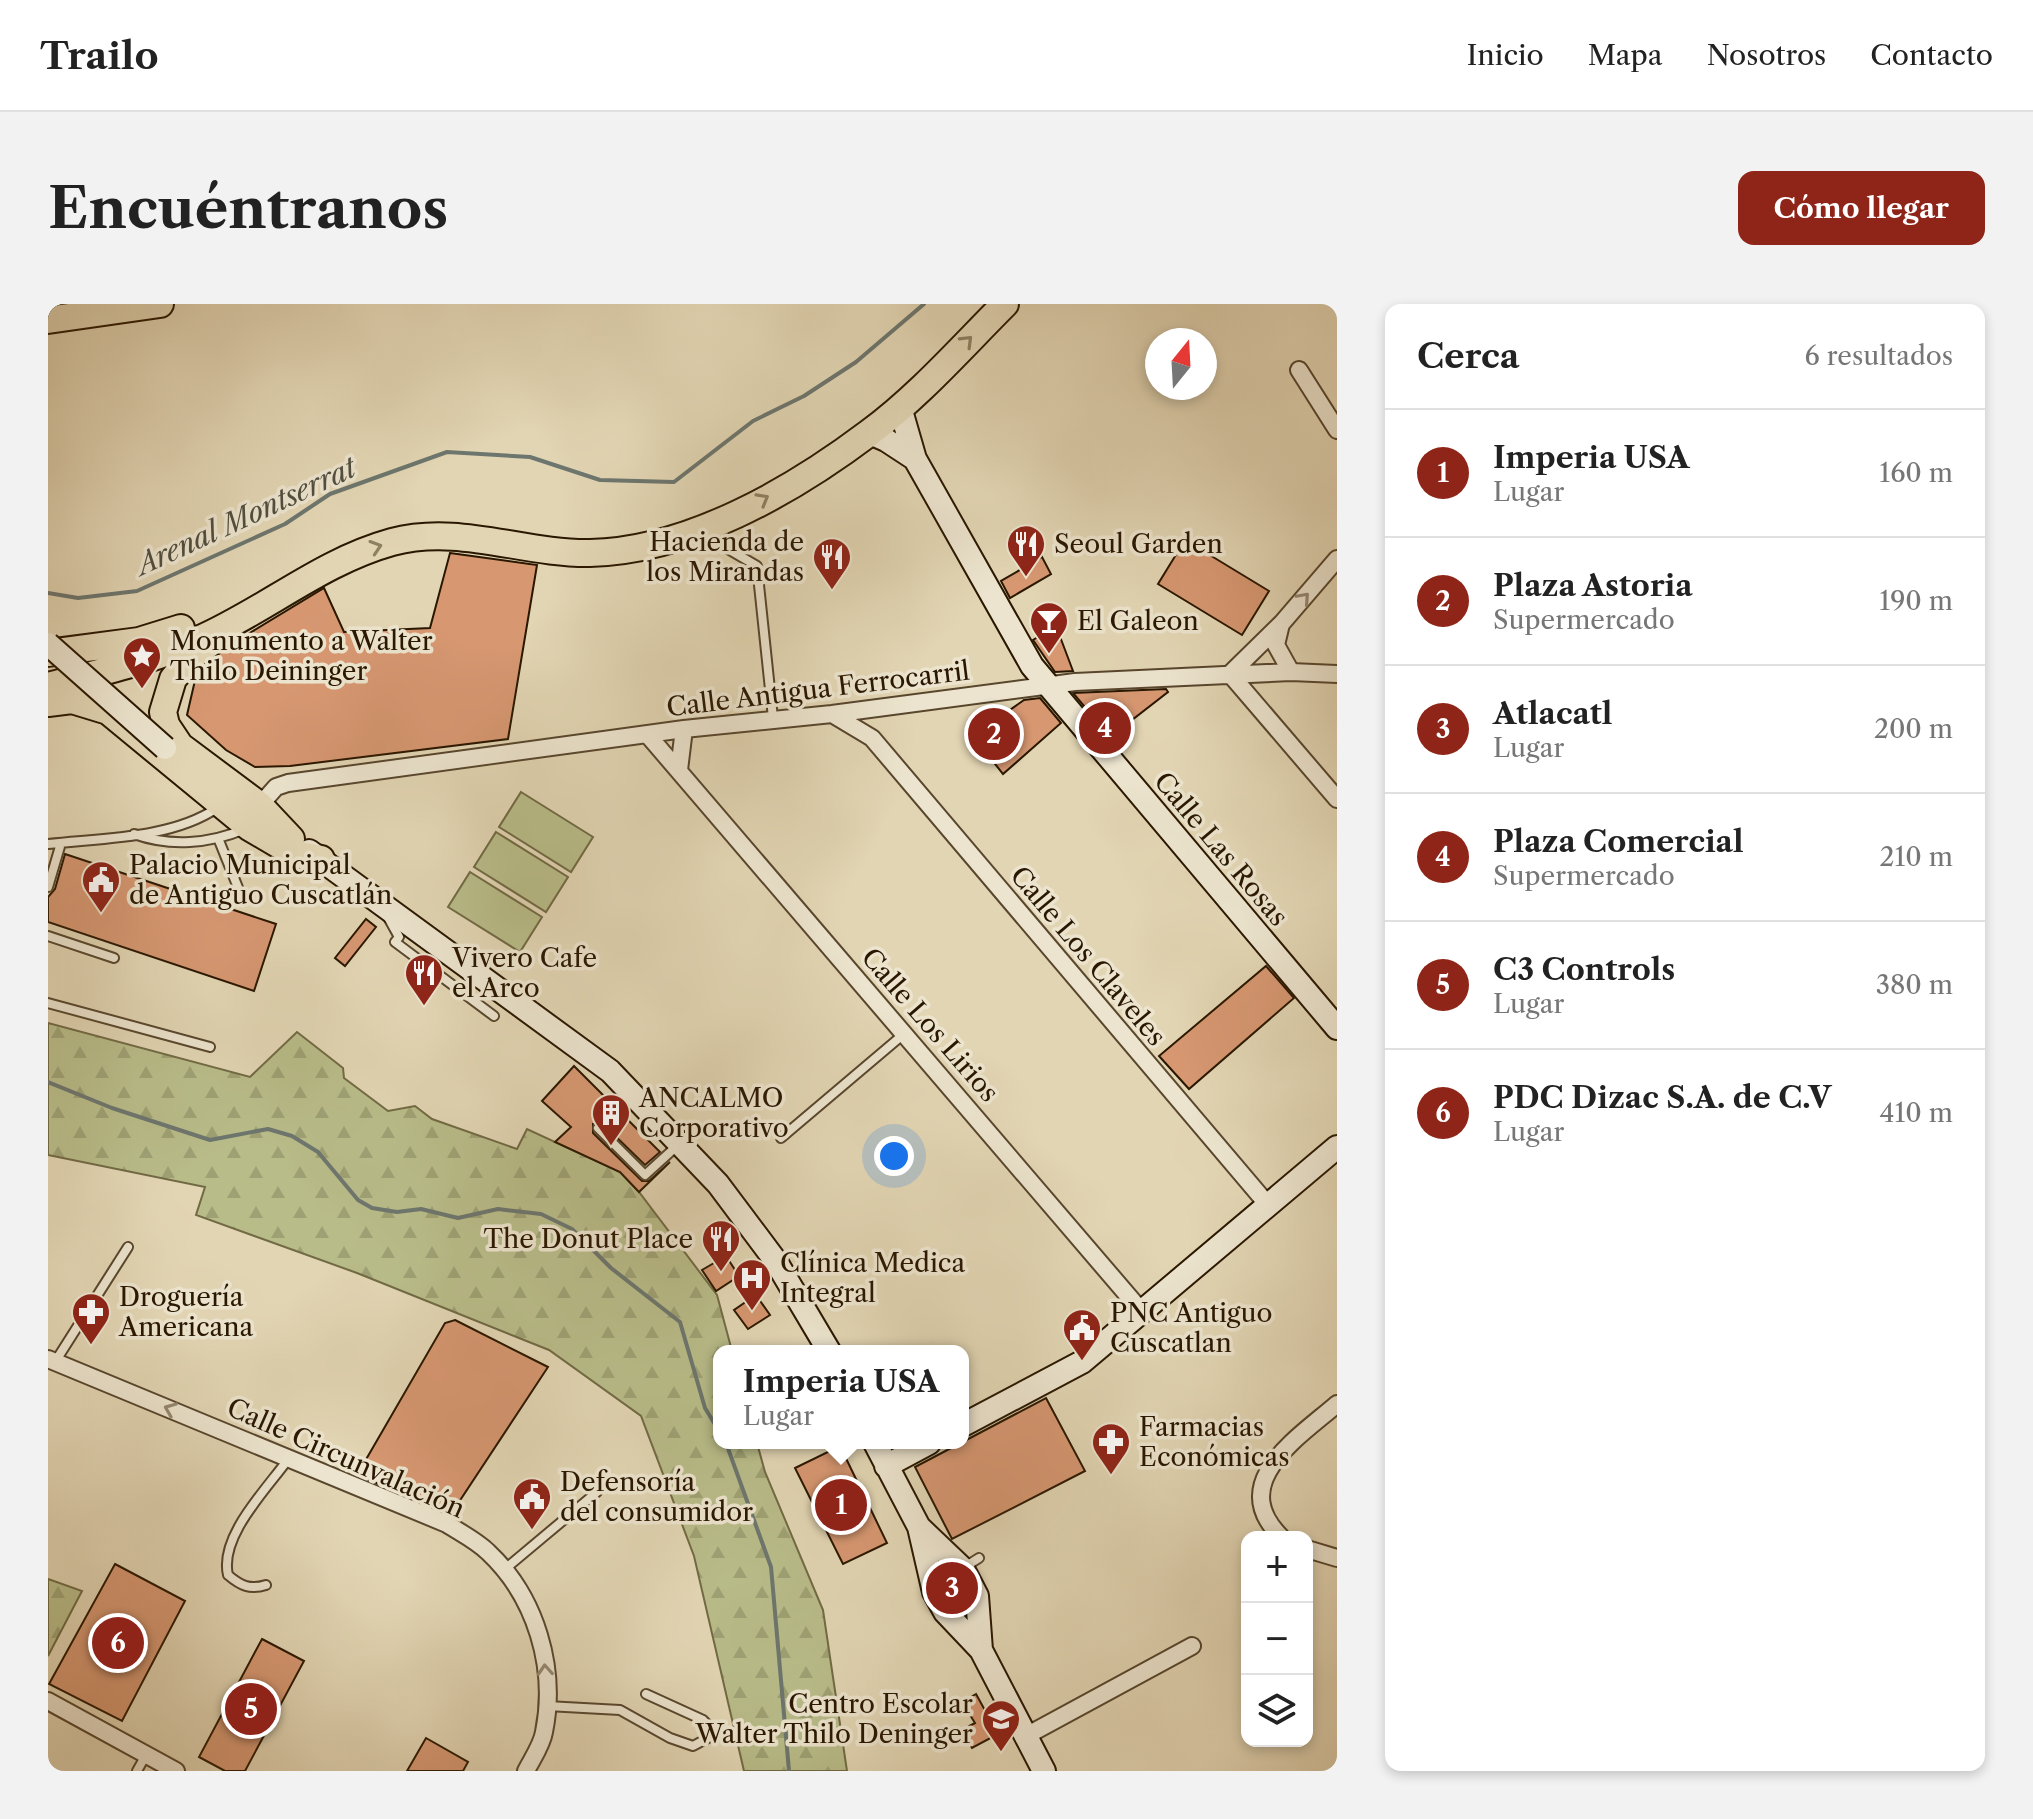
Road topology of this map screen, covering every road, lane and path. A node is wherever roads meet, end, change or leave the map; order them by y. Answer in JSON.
{"nodes":[{"id":1,"x":160,"y":304,"type":"edge"},
{"id":2,"x":1005,"y":304,"type":"edge"},
{"id":3,"x":125,"y":310,"type":"junction"},
{"id":4,"x":48,"y":320,"type":"edge"},
{"id":5,"x":48,"y":330,"type":"edge"},
{"id":6,"x":1299,"y":370,"type":"dead end"},
{"id":7,"x":900,"y":407,"type":"junction"},
{"id":8,"x":1337,"y":430,"type":"edge"},
{"id":9,"x":870,"y":433,"type":"junction"},
{"id":10,"x":915,"y":459,"type":"junction"},
{"id":11,"x":686,"y":535,"type":"junction"},
{"id":12,"x":1337,"y":559,"type":"edge"},
{"id":13,"x":333,"y":564,"type":"junction"},
{"id":14,"x":299,"y":583,"type":"junction"},
{"id":15,"x":1282,"y":623,"type":"junction"},
{"id":16,"x":48,"y":644,"type":"edge"},
{"id":17,"x":48,"y":653,"type":"edge"},
{"id":18,"x":1291,"y":672,"type":"junction"},
{"id":19,"x":1230,"y":674,"type":"junction"},
{"id":20,"x":1337,"y":674,"type":"edge"},
{"id":21,"x":1046,"y":685,"type":"junction"},
{"id":22,"x":48,"y":686,"type":"edge"},
{"id":23,"x":48,"y":703,"type":"edge"},
{"id":24,"x":875,"y":707,"type":"junction"},
{"id":25,"x":832,"y":714,"type":"junction"},
{"id":26,"x":773,"y":718,"type":"junction"},
{"id":27,"x":684,"y":729,"type":"junction"},
{"id":28,"x":647,"y":734,"type":"junction"},
{"id":29,"x":872,"y":738,"type":"junction"},
{"id":30,"x":679,"y":770,"type":"junction"},
{"id":31,"x":307,"y":781,"type":"junction"},
{"id":32,"x":1337,"y":799,"type":"edge"},
{"id":33,"x":224,"y":803,"type":"junction"},
{"id":34,"x":266,"y":822,"type":"junction"},
{"id":35,"x":172,"y":827,"type":"junction"},
{"id":36,"x":133,"y":834,"type":"junction"},
{"id":37,"x":218,"y":838,"type":"junction"},
{"id":38,"x":61,"y":843,"type":"junction"},
{"id":39,"x":180,"y":843,"type":"junction"},
{"id":40,"x":48,"y":844,"type":"edge"},
{"id":41,"x":321,"y":859,"type":"junction"},
{"id":42,"x":48,"y":887,"type":"edge"},
{"id":43,"x":243,"y":900,"type":"dead end"},
{"id":44,"x":381,"y":904,"type":"junction"},
{"id":45,"x":48,"y":936,"type":"edge"},
{"id":46,"x":114,"y":958,"type":"dead end"},
{"id":47,"x":48,"y":1003,"type":"edge"},
{"id":48,"x":494,"y":1016,"type":"dead end"},
{"id":49,"x":1337,"y":1028,"type":"edge"},
{"id":50,"x":906,"y":1033,"type":"junction"},
{"id":51,"x":210,"y":1047,"type":"dead end"},
{"id":52,"x":598,"y":1128,"type":"dead end"},
{"id":53,"x":781,"y":1138,"type":"dead end"},
{"id":54,"x":681,"y":1142,"type":"junction"},
{"id":55,"x":1337,"y":1147,"type":"edge"},
{"id":56,"x":1268,"y":1205,"type":"junction"},
{"id":57,"x":128,"y":1247,"type":"dead end"},
{"id":58,"x":1143,"y":1313,"type":"junction"},
{"id":59,"x":825,"y":1345,"type":"edge"},
{"id":60,"x":51,"y":1360,"type":"edge"},
{"id":61,"x":1337,"y":1404,"type":"edge"},
{"id":62,"x":969,"y":1422,"type":"edge"},
{"id":63,"x":878,"y":1449,"type":"edge"},
{"id":64,"x":918,"y":1449,"type":"edge"},
{"id":65,"x":289,"y":1458,"type":"junction"},
{"id":66,"x":886,"y":1466,"type":"junction"},
{"id":67,"x":597,"y":1492,"type":"dead end"},
{"id":68,"x":919,"y":1527,"type":"junction"},
{"id":69,"x":1278,"y":1531,"type":"edge"},
{"id":70,"x":1313,"y":1551,"type":"edge"},
{"id":71,"x":1337,"y":1558,"type":"edge"},
{"id":72,"x":971,"y":1563,"type":"junction"},
{"id":73,"x":504,"y":1570,"type":"junction"},
{"id":74,"x":929,"y":1582,"type":"junction"},
{"id":75,"x":266,"y":1585,"type":"dead end"},
{"id":76,"x":977,"y":1596,"type":"junction"},
{"id":77,"x":945,"y":1612,"type":"junction"},
{"id":78,"x":985,"y":1640,"type":"junction"},
{"id":79,"x":1192,"y":1646,"type":"dead end"},
{"id":80,"x":646,"y":1694,"type":"dead end"},
{"id":81,"x":48,"y":1701,"type":"edge"},
{"id":82,"x":547,"y":1706,"type":"junction"},
{"id":83,"x":1024,"y":1737,"type":"junction"},
{"id":84,"x":146,"y":1754,"type":"junction"},
{"id":85,"x":137,"y":1771,"type":"edge"},
{"id":86,"x":176,"y":1771,"type":"edge"},
{"id":87,"x":526,"y":1771,"type":"edge"},
{"id":88,"x":1044,"y":1771,"type":"edge"}],
"edges":[{"from":1,"to":3,"type":"main road"},
{"from":7,"to":2,"type":"main road","one_way":true},
{"from":3,"to":4,"type":"main road"},
{"from":3,"to":5,"type":"main road"},
{"from":6,"to":8,"type":"street"},
{"from":7,"to":9,"type":"main road"},
{"from":7,"to":10,"type":"main road","name":"Calle Las Rosas"},
{"from":9,"to":10,"type":"main road","name":"Calle Las Rosas"},
{"from":11,"to":9,"type":"main road","one_way":true},
{"from":10,"to":21,"type":"main road","name":"Calle Las Rosas"},
{"from":13,"to":11,"type":"main road","one_way":true},
{"from":11,"to":26,"type":"lane"},
{"from":15,"to":12,"type":"street","one_way":true},
{"from":13,"to":14,"type":"main road"},
{"from":13,"to":17,"type":"main road"},
{"from":14,"to":22,"type":"main road"},
{"from":14,"to":34,"type":"main road"},
{"from":15,"to":18,"type":"street"},
{"from":15,"to":19,"type":"street"},
{"from":16,"to":34,"type":"main road","bridge":true},
{"from":18,"to":19,"type":"street","name":"Calle Antigua Ferrocarril"},
{"from":18,"to":20,"type":"street","name":"Calle Antigua Ferrocarril"},
{"from":19,"to":21,"type":"street","name":"Calle Antigua Ferrocarril"},
{"from":19,"to":32,"type":"street"},
{"from":21,"to":24,"type":"street","name":"Calle Antigua Ferrocarril"},
{"from":21,"to":49,"type":"main road","name":"Calle Las Rosas"},
{"from":23,"to":33,"type":"main road"},
{"from":24,"to":25,"type":"street","name":"Calle Antigua Ferrocarril"},
{"from":24,"to":29,"type":"street"},
{"from":25,"to":26,"type":"street","name":"Calle Antigua Ferrocarril"},
{"from":25,"to":29,"type":"street","name":"Calle Los Claveles"},
{"from":26,"to":27,"type":"street","name":"Calle Antigua Ferrocarril"},
{"from":27,"to":28,"type":"street","name":"Calle Antigua Ferrocarril"},
{"from":27,"to":30,"type":"street"},
{"from":28,"to":30,"type":"street","name":"Calle Los Lirios"},
{"from":28,"to":31,"type":"street","name":"Calle Antigua Ferrocarril"},
{"from":29,"to":56,"type":"street","name":"Calle Los Claveles"},
{"from":30,"to":50,"type":"street","name":"Calle Los Lirios"},
{"from":31,"to":34,"type":"street"},
{"from":31,"to":34,"type":"street","name":"Calle Antigua Ferrocarril"},
{"from":33,"to":34,"type":"main road"},
{"from":33,"to":34,"type":"main road"},
{"from":33,"to":35,"type":"lane"},
{"from":34,"to":37,"type":"lane"},
{"from":34,"to":41,"type":"main road"},
{"from":34,"to":41,"type":"main road"},
{"from":35,"to":36,"type":"lane"},
{"from":35,"to":39,"type":"lane"},
{"from":36,"to":38,"type":"lane"},
{"from":36,"to":39,"type":"lane"},
{"from":37,"to":39,"type":"lane"},
{"from":37,"to":43,"type":"lane"},
{"from":38,"to":40,"type":"lane"},
{"from":38,"to":42,"type":"lane"},
{"from":41,"to":44,"type":"main road"},
{"from":44,"to":48,"type":"lane"},
{"from":44,"to":54,"type":"main road"},
{"from":45,"to":46,"type":"lane"},
{"from":47,"to":51,"type":"lane"},
{"from":50,"to":53,"type":"lane"},
{"from":50,"to":58,"type":"street","name":"Calle Los Lirios"},
{"from":52,"to":54,"type":"lane"},
{"from":54,"to":59,"type":"main road"},
{"from":55,"to":56,"type":"main road"},
{"from":56,"to":58,"type":"main road"},
{"from":57,"to":60,"type":"lane"},
{"from":58,"to":62,"type":"main road"},
{"from":65,"to":60,"type":"street","name":"Calle Circunvalación","one_way":true},
{"from":61,"to":69,"type":"street"},
{"from":63,"to":66,"type":"main road"},
{"from":64,"to":66,"type":"main road"},
{"from":65,"to":73,"type":"street","name":"Calle Circunvalación"},
{"from":65,"to":75,"type":"lane"},
{"from":66,"to":68,"type":"main road"},
{"from":67,"to":73,"type":"lane"},
{"from":68,"to":72,"type":"main road"},
{"from":68,"to":74,"type":"main road"},
{"from":70,"to":71,"type":"street"},
{"from":72,"to":74,"type":"main road"},
{"from":72,"to":76,"type":"main road"},
{"from":82,"to":73,"type":"street","name":"Calle Circunvalación","one_way":true},
{"from":74,"to":77,"type":"main road"},
{"from":76,"to":77,"type":"main road"},
{"from":76,"to":78,"type":"main road"},
{"from":77,"to":78,"type":"main road"},
{"from":78,"to":83,"type":"main road"},
{"from":79,"to":83,"type":"street"},
{"from":80,"to":82,"type":"lane"},
{"from":81,"to":84,"type":"street"},
{"from":82,"to":87,"type":"street","name":"Calle Circunvalación"},
{"from":83,"to":88,"type":"main road"},
{"from":84,"to":85,"type":"lane"},
{"from":84,"to":86,"type":"street"}]}
